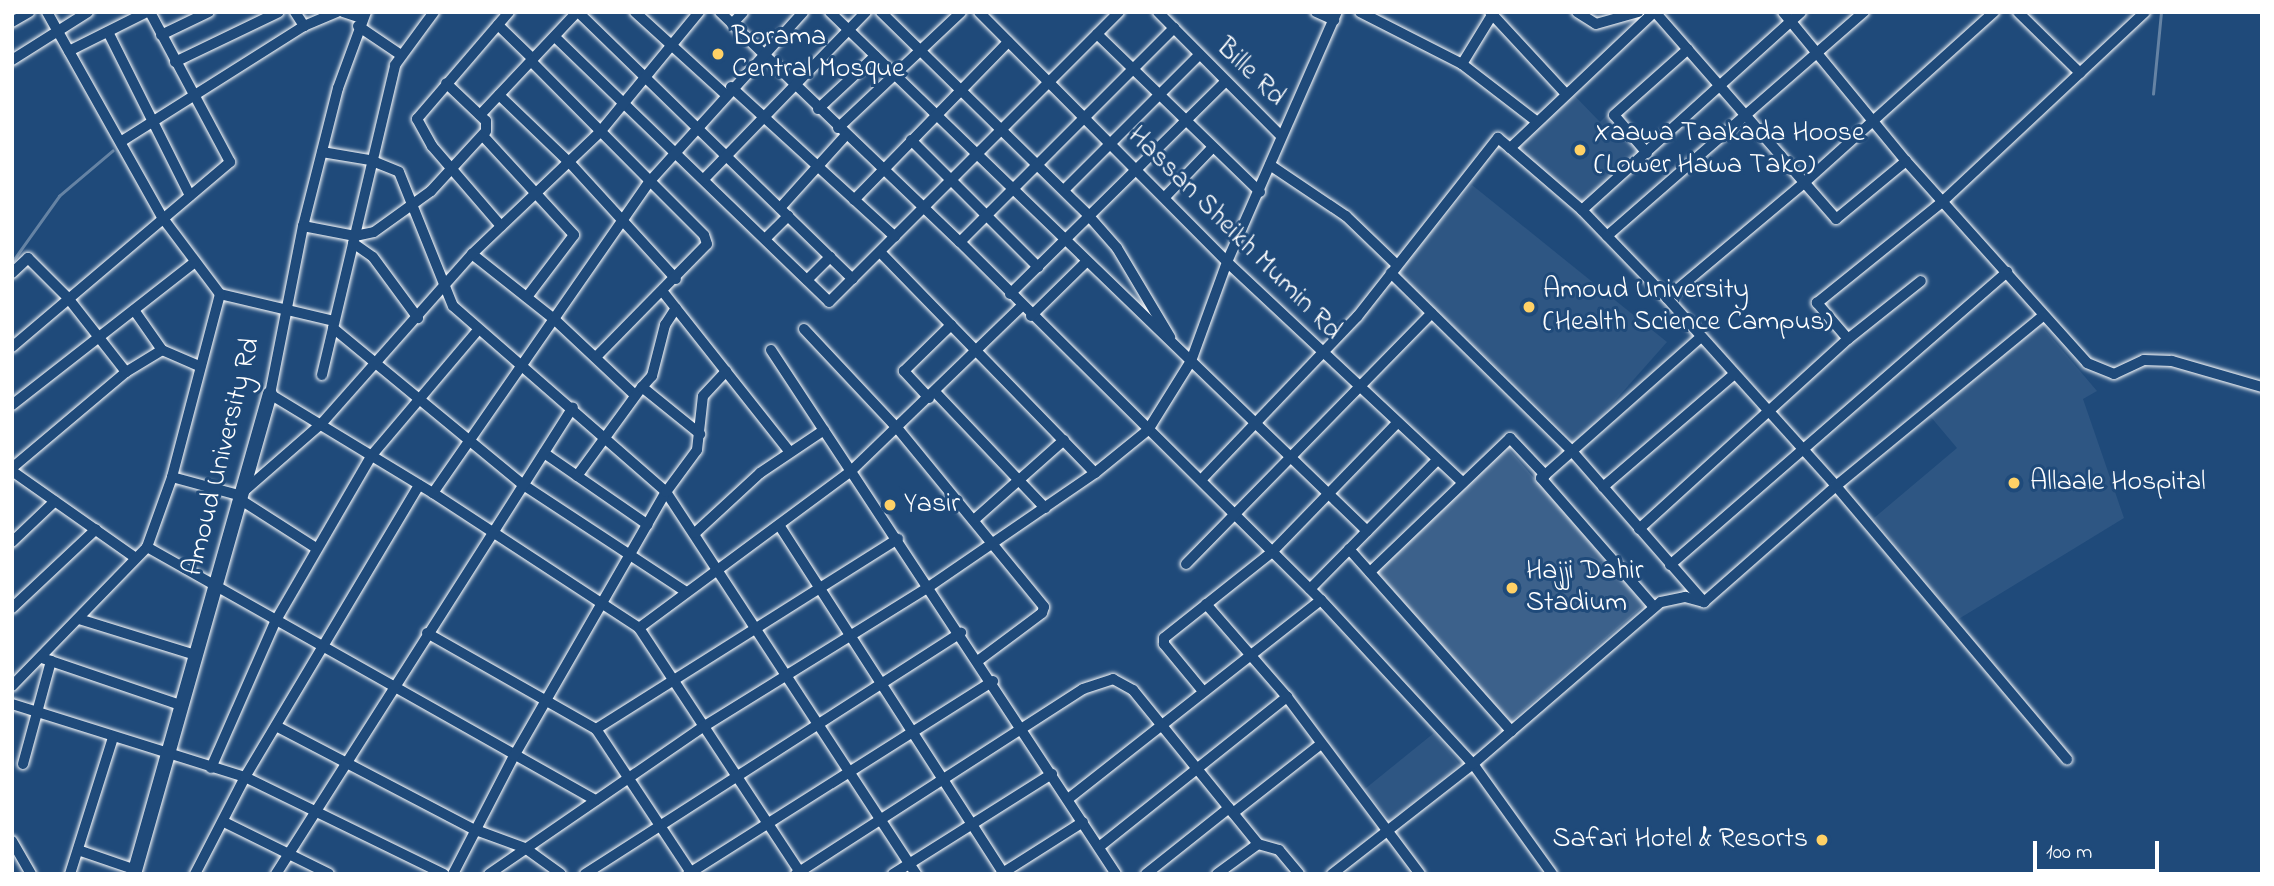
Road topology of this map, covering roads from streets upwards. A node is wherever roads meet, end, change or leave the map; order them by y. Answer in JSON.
{"nodes":[{"id":1,"x":29,"y":12,"type":"edge"},
{"id":2,"x":47,"y":12,"type":"edge"},
{"id":3,"x":88,"y":12,"type":"edge"},
{"id":4,"x":148,"y":12,"type":"edge"},
{"id":5,"x":209,"y":12,"type":"edge"},
{"id":6,"x":279,"y":12,"type":"edge"},
{"id":7,"x":295,"y":12,"type":"edge"},
{"id":8,"x":337,"y":12,"type":"edge"},
{"id":9,"x":343,"y":12,"type":"edge"},
{"id":10,"x":434,"y":12,"type":"edge"},
{"id":11,"x":509,"y":12,"type":"edge"},
{"id":12,"x":577,"y":12,"type":"edge"},
{"id":13,"x":635,"y":12,"type":"edge"},
{"id":14,"x":699,"y":12,"type":"edge"},
{"id":15,"x":720,"y":12,"type":"edge"},
{"id":16,"x":743,"y":12,"type":"edge"},
{"id":17,"x":803,"y":12,"type":"edge"},
{"id":18,"x":830,"y":12,"type":"edge"},
{"id":19,"x":866,"y":12,"type":"edge"},
{"id":20,"x":881,"y":12,"type":"edge"},
{"id":21,"x":961,"y":12,"type":"edge"},
{"id":22,"x":979,"y":12,"type":"edge"},
{"id":23,"x":1119,"y":12,"type":"edge"},
{"id":24,"x":1157,"y":12,"type":"edge"},
{"id":25,"x":1316,"y":12,"type":"edge"},
{"id":26,"x":1360,"y":12,"type":"edge"},
{"id":27,"x":1577,"y":12,"type":"edge"},
{"id":28,"x":1638,"y":12,"type":"edge"},
{"id":29,"x":1654,"y":12,"type":"edge"},
{"id":30,"x":1783,"y":12,"type":"edge"},
{"id":31,"x":1801,"y":12,"type":"edge"},
{"id":32,"x":1864,"y":12,"type":"edge"},
{"id":33,"x":1994,"y":12,"type":"edge"},
{"id":34,"x":2018,"y":12,"type":"edge"},
{"id":35,"x":2145,"y":12,"type":"edge"},
{"id":36,"x":1491,"y":14,"type":"edge"},
{"id":37,"x":1336,"y":16,"type":"edge"},
{"id":38,"x":359,"y":17,"type":"edge"},
{"id":39,"x":12,"y":22,"type":"edge"},
{"id":40,"x":1791,"y":22,"type":"junction"},
{"id":41,"x":732,"y":24,"type":"junction"},
{"id":42,"x":498,"y":25,"type":"junction"},
{"id":43,"x":304,"y":26,"type":"junction"},
{"id":44,"x":1174,"y":28,"type":"junction"},
{"id":45,"x":848,"y":30,"type":"junction"},
{"id":46,"x":58,"y":32,"type":"junction"},
{"id":47,"x":107,"y":32,"type":"junction"},
{"id":48,"x":1097,"y":34,"type":"junction"},
{"id":49,"x":161,"y":35,"type":"junction"},
{"id":50,"x":555,"y":37,"type":"junction"},
{"id":51,"x":1008,"y":42,"type":"junction"},
{"id":52,"x":673,"y":47,"type":"junction"},
{"id":53,"x":1688,"y":48,"type":"junction"},
{"id":54,"x":921,"y":50,"type":"junction"},
{"id":55,"x":69,"y":51,"type":"junction"},
{"id":56,"x":762,"y":53,"type":"junction"},
{"id":57,"x":1819,"y":53,"type":"junction"},
{"id":58,"x":401,"y":55,"type":"junction"},
{"id":59,"x":1199,"y":55,"type":"junction"},
{"id":60,"x":875,"y":56,"type":"junction"},
{"id":61,"x":12,"y":60,"type":"edge"},
{"id":62,"x":532,"y":60,"type":"junction"},
{"id":63,"x":175,"y":62,"type":"junction"},
{"id":64,"x":1462,"y":64,"type":"junction"},
{"id":65,"x":1132,"y":72,"type":"junction"},
{"id":66,"x":2080,"y":73,"type":"junction"},
{"id":67,"x":895,"y":75,"type":"junction"},
{"id":68,"x":648,"y":78,"type":"junction"},
{"id":69,"x":1226,"y":81,"type":"junction"},
{"id":70,"x":1050,"y":82,"type":"junction"},
{"id":71,"x":446,"y":83,"type":"junction"},
{"id":72,"x":793,"y":84,"type":"junction"},
{"id":73,"x":1722,"y":87,"type":"junction"},
{"id":74,"x":960,"y":88,"type":"junction"},
{"id":75,"x":728,"y":91,"type":"junction"},
{"id":76,"x":1565,"y":93,"type":"junction"},
{"id":77,"x":191,"y":94,"type":"junction"},
{"id":78,"x":499,"y":95,"type":"junction"},
{"id":79,"x":1158,"y":96,"type":"junction"},
{"id":80,"x":626,"y":102,"type":"junction"},
{"id":81,"x":818,"y":109,"type":"junction"},
{"id":82,"x":935,"y":114,"type":"junction"},
{"id":83,"x":1747,"y":114,"type":"junction"},
{"id":84,"x":480,"y":115,"type":"junction"},
{"id":85,"x":762,"y":115,"type":"junction"},
{"id":86,"x":1086,"y":118,"type":"junction"},
{"id":87,"x":1536,"y":121,"type":"junction"},
{"id":88,"x":1874,"y":121,"type":"junction"},
{"id":89,"x":1185,"y":122,"type":"junction"},
{"id":90,"x":152,"y":123,"type":"junction"},
{"id":91,"x":697,"y":124,"type":"junction"},
{"id":92,"x":1002,"y":130,"type":"junction"},
{"id":93,"x":600,"y":132,"type":"junction"},
{"id":94,"x":842,"y":132,"type":"junction"},
{"id":95,"x":1281,"y":136,"type":"junction"},
{"id":96,"x":484,"y":137,"type":"junction"},
{"id":97,"x":911,"y":140,"type":"junction"},
{"id":98,"x":122,"y":141,"type":"junction"},
{"id":99,"x":1111,"y":144,"type":"junction"},
{"id":100,"x":1213,"y":148,"type":"junction"},
{"id":101,"x":1510,"y":148,"type":"junction"},
{"id":102,"x":675,"y":149,"type":"junction"},
{"id":103,"x":322,"y":152,"type":"junction"},
{"id":104,"x":727,"y":153,"type":"junction"},
{"id":105,"x":1647,"y":153,"type":"junction"},
{"id":106,"x":977,"y":155,"type":"junction"},
{"id":107,"x":370,"y":160,"type":"junction"},
{"id":108,"x":1906,"y":160,"type":"junction"},
{"id":109,"x":570,"y":163,"type":"junction"},
{"id":110,"x":1038,"y":165,"type":"junction"},
{"id":111,"x":1270,"y":165,"type":"junction"},
{"id":112,"x":819,"y":166,"type":"junction"},
{"id":113,"x":453,"y":167,"type":"junction"},
{"id":114,"x":884,"y":168,"type":"junction"},
{"id":115,"x":1137,"y":170,"type":"junction"},
{"id":116,"x":704,"y":179,"type":"junction"},
{"id":117,"x":951,"y":180,"type":"junction"},
{"id":118,"x":650,"y":181,"type":"junction"},
{"id":119,"x":1804,"y":183,"type":"junction"},
{"id":120,"x":1013,"y":190,"type":"junction"},
{"id":121,"x":1064,"y":190,"type":"junction"},
{"id":122,"x":1260,"y":191,"type":"junction"},
{"id":123,"x":190,"y":196,"type":"junction"},
{"id":124,"x":536,"y":197,"type":"junction"},
{"id":125,"x":1165,"y":197,"type":"junction"},
{"id":126,"x":854,"y":200,"type":"junction"},
{"id":127,"x":1942,"y":202,"type":"junction"},
{"id":128,"x":412,"y":207,"type":"junction"},
{"id":129,"x":924,"y":207,"type":"junction"},
{"id":130,"x":1582,"y":210,"type":"junction"},
{"id":131,"x":784,"y":212,"type":"junction"},
{"id":132,"x":1088,"y":215,"type":"junction"},
{"id":133,"x":987,"y":216,"type":"junction"},
{"id":134,"x":162,"y":217,"type":"junction"},
{"id":135,"x":621,"y":218,"type":"junction"},
{"id":136,"x":303,"y":226,"type":"junction"},
{"id":137,"x":502,"y":226,"type":"junction"},
{"id":138,"x":1607,"y":236,"type":"junction"},
{"id":139,"x":895,"y":237,"type":"junction"},
{"id":140,"x":354,"y":239,"type":"junction"},
{"id":141,"x":765,"y":239,"type":"junction"},
{"id":142,"x":1065,"y":239,"type":"junction"},
{"id":143,"x":960,"y":242,"type":"junction"},
{"id":144,"x":880,"y":252,"type":"junction"},
{"id":145,"x":472,"y":254,"type":"junction"},
{"id":146,"x":830,"y":257,"type":"junction"},
{"id":147,"x":1087,"y":261,"type":"junction"},
{"id":148,"x":1227,"y":262,"type":"junction"},
{"id":149,"x":194,"y":263,"type":"junction"},
{"id":150,"x":1038,"y":267,"type":"junction"},
{"id":151,"x":1394,"y":269,"type":"junction"},
{"id":152,"x":2007,"y":272,"type":"junction"},
{"id":153,"x":12,"y":273,"type":"edge"},
{"id":154,"x":676,"y":278,"type":"junction"},
{"id":155,"x":853,"y":279,"type":"junction"},
{"id":156,"x":807,"y":281,"type":"junction"},
{"id":157,"x":1921,"y":281,"type":"dead end"},
{"id":158,"x":444,"y":286,"type":"junction"},
{"id":159,"x":663,"y":292,"type":"junction"},
{"id":160,"x":220,"y":294,"type":"junction"},
{"id":161,"x":1010,"y":294,"type":"junction"},
{"id":162,"x":527,"y":297,"type":"junction"},
{"id":163,"x":68,"y":298,"type":"junction"},
{"id":164,"x":1667,"y":298,"type":"junction"},
{"id":165,"x":1022,"y":306,"type":"junction"},
{"id":166,"x":285,"y":308,"type":"junction"},
{"id":167,"x":676,"y":308,"type":"junction"},
{"id":168,"x":134,"y":310,"type":"junction"},
{"id":169,"x":1432,"y":313,"type":"junction"},
{"id":170,"x":1031,"y":316,"type":"junction"},
{"id":171,"x":2042,"y":317,"type":"junction"},
{"id":172,"x":418,"y":318,"type":"junction"},
{"id":173,"x":554,"y":319,"type":"junction"},
{"id":174,"x":333,"y":325,"type":"junction"},
{"id":175,"x":951,"y":325,"type":"junction"},
{"id":176,"x":804,"y":329,"type":"dead end"},
{"id":177,"x":478,"y":330,"type":"junction"},
{"id":178,"x":99,"y":337,"type":"junction"},
{"id":179,"x":1700,"y":338,"type":"junction"},
{"id":180,"x":1848,"y":339,"type":"junction"},
{"id":181,"x":1176,"y":346,"type":"junction"},
{"id":182,"x":12,"y":347,"type":"edge"},
{"id":183,"x":162,"y":349,"type":"junction"},
{"id":184,"x":771,"y":350,"type":"dead end"},
{"id":185,"x":976,"y":351,"type":"junction"},
{"id":186,"x":1323,"y":355,"type":"junction"},
{"id":187,"x":596,"y":357,"type":"junction"},
{"id":188,"x":1191,"y":361,"type":"junction"},
{"id":189,"x":376,"y":364,"type":"junction"},
{"id":190,"x":199,"y":366,"type":"junction"},
{"id":191,"x":524,"y":366,"type":"junction"},
{"id":192,"x":726,"y":371,"type":"junction"},
{"id":193,"x":127,"y":372,"type":"junction"},
{"id":194,"x":322,"y":375,"type":"dead end"},
{"id":195,"x":1734,"y":375,"type":"junction"},
{"id":196,"x":2262,"y":387,"type":"edge"},
{"id":197,"x":1358,"y":388,"type":"junction"},
{"id":198,"x":639,"y":391,"type":"junction"},
{"id":199,"x":270,"y":394,"type":"junction"},
{"id":200,"x":932,"y":395,"type":"junction"},
{"id":201,"x":416,"y":401,"type":"junction"},
{"id":202,"x":12,"y":405,"type":"edge"},
{"id":203,"x":573,"y":407,"type":"junction"},
{"id":204,"x":1768,"y":415,"type":"junction"},
{"id":205,"x":323,"y":423,"type":"junction"},
{"id":206,"x":1256,"y":423,"type":"junction"},
{"id":207,"x":1397,"y":424,"type":"junction"},
{"id":208,"x":898,"y":429,"type":"junction"},
{"id":209,"x":1148,"y":429,"type":"junction"},
{"id":210,"x":824,"y":430,"type":"junction"},
{"id":211,"x":700,"y":434,"type":"junction"},
{"id":212,"x":605,"y":435,"type":"junction"},
{"id":213,"x":1064,"y":440,"type":"junction"},
{"id":214,"x":467,"y":443,"type":"junction"},
{"id":215,"x":1801,"y":449,"type":"junction"},
{"id":216,"x":1572,"y":451,"type":"junction"},
{"id":217,"x":790,"y":452,"type":"junction"},
{"id":218,"x":544,"y":453,"type":"junction"},
{"id":219,"x":372,"y":455,"type":"junction"},
{"id":220,"x":1292,"y":455,"type":"junction"},
{"id":221,"x":1437,"y":460,"type":"junction"},
{"id":222,"x":12,"y":470,"type":"edge"},
{"id":223,"x":850,"y":471,"type":"junction"},
{"id":224,"x":1095,"y":473,"type":"junction"},
{"id":225,"x":1545,"y":475,"type":"junction"},
{"id":226,"x":577,"y":476,"type":"junction"},
{"id":227,"x":172,"y":477,"type":"junction"},
{"id":228,"x":1019,"y":480,"type":"junction"},
{"id":229,"x":1201,"y":480,"type":"junction"},
{"id":230,"x":1463,"y":483,"type":"junction"},
{"id":231,"x":522,"y":484,"type":"junction"},
{"id":232,"x":419,"y":485,"type":"junction"},
{"id":233,"x":1836,"y":486,"type":"junction"},
{"id":234,"x":1603,"y":487,"type":"junction"},
{"id":235,"x":666,"y":492,"type":"junction"},
{"id":236,"x":433,"y":493,"type":"junction"},
{"id":237,"x":1330,"y":493,"type":"junction"},
{"id":238,"x":242,"y":496,"type":"junction"},
{"id":239,"x":55,"y":501,"type":"junction"},
{"id":240,"x":1045,"y":508,"type":"junction"},
{"id":241,"x":1236,"y":514,"type":"junction"},
{"id":242,"x":975,"y":519,"type":"junction"},
{"id":243,"x":648,"y":525,"type":"junction"},
{"id":244,"x":779,"y":525,"type":"junction"},
{"id":245,"x":96,"y":529,"type":"junction"},
{"id":246,"x":1639,"y":529,"type":"junction"},
{"id":247,"x":1367,"y":531,"type":"junction"},
{"id":248,"x":490,"y":532,"type":"junction"},
{"id":249,"x":695,"y":533,"type":"junction"},
{"id":250,"x":898,"y":539,"type":"junction"},
{"id":251,"x":12,"y":542,"type":"edge"},
{"id":252,"x":993,"y":542,"type":"junction"},
{"id":253,"x":147,"y":547,"type":"junction"},
{"id":254,"x":316,"y":548,"type":"junction"},
{"id":255,"x":1349,"y":549,"type":"junction"},
{"id":256,"x":1272,"y":552,"type":"junction"},
{"id":257,"x":631,"y":554,"type":"junction"},
{"id":258,"x":136,"y":558,"type":"junction"},
{"id":259,"x":1186,"y":564,"type":"dead end"},
{"id":260,"x":1670,"y":565,"type":"junction"},
{"id":261,"x":718,"y":569,"type":"junction"},
{"id":262,"x":1370,"y":572,"type":"junction"},
{"id":263,"x":216,"y":586,"type":"junction"},
{"id":264,"x":930,"y":586,"type":"junction"},
{"id":265,"x":1310,"y":589,"type":"junction"},
{"id":266,"x":821,"y":590,"type":"junction"},
{"id":267,"x":685,"y":591,"type":"junction"},
{"id":268,"x":1321,"y":600,"type":"junction"},
{"id":269,"x":1704,"y":602,"type":"junction"},
{"id":270,"x":1206,"y":604,"type":"junction"},
{"id":271,"x":602,"y":606,"type":"junction"},
{"id":272,"x":1654,"y":607,"type":"junction"},
{"id":273,"x":12,"y":608,"type":"edge"},
{"id":274,"x":79,"y":618,"type":"junction"},
{"id":275,"x":275,"y":621,"type":"junction"},
{"id":276,"x":639,"y":628,"type":"junction"},
{"id":277,"x":755,"y":631,"type":"junction"},
{"id":278,"x":961,"y":633,"type":"junction"},
{"id":279,"x":427,"y":634,"type":"junction"},
{"id":280,"x":851,"y":636,"type":"junction"},
{"id":281,"x":323,"y":648,"type":"junction"},
{"id":282,"x":1249,"y":654,"type":"junction"},
{"id":283,"x":195,"y":655,"type":"junction"},
{"id":284,"x":47,"y":659,"type":"junction"},
{"id":285,"x":979,"y":660,"type":"junction"},
{"id":286,"x":785,"y":676,"type":"junction"},
{"id":287,"x":674,"y":680,"type":"junction"},
{"id":288,"x":993,"y":681,"type":"junction"},
{"id":289,"x":881,"y":683,"type":"junction"},
{"id":290,"x":12,"y":686,"type":"edge"},
{"id":291,"x":394,"y":686,"type":"junction"},
{"id":292,"x":1202,"y":690,"type":"junction"},
{"id":293,"x":1287,"y":697,"type":"junction"},
{"id":294,"x":545,"y":702,"type":"junction"},
{"id":295,"x":12,"y":704,"type":"edge"},
{"id":296,"x":180,"y":705,"type":"junction"},
{"id":297,"x":37,"y":713,"type":"junction"},
{"id":298,"x":817,"y":724,"type":"junction"},
{"id":299,"x":276,"y":726,"type":"junction"},
{"id":300,"x":703,"y":727,"type":"junction"},
{"id":301,"x":1024,"y":727,"type":"junction"},
{"id":302,"x":1161,"y":727,"type":"junction"},
{"id":303,"x":596,"y":729,"type":"junction"},
{"id":304,"x":1511,"y":731,"type":"junction"},
{"id":305,"x":913,"y":733,"type":"junction"},
{"id":306,"x":113,"y":738,"type":"junction"},
{"id":307,"x":1321,"y":744,"type":"junction"},
{"id":308,"x":165,"y":756,"type":"junction"},
{"id":309,"x":514,"y":756,"type":"junction"},
{"id":310,"x":2067,"y":760,"type":"dead end"},
{"id":311,"x":344,"y":762,"type":"junction"},
{"id":312,"x":23,"y":764,"type":"dead end"},
{"id":313,"x":1473,"y":764,"type":"junction"},
{"id":314,"x":211,"y":768,"type":"junction"},
{"id":315,"x":1197,"y":769,"type":"junction"},
{"id":316,"x":849,"y":773,"type":"junction"},
{"id":317,"x":1052,"y":774,"type":"junction"},
{"id":318,"x":245,"y":777,"type":"junction"},
{"id":319,"x":737,"y":777,"type":"junction"},
{"id":320,"x":629,"y":778,"type":"junction"},
{"id":321,"x":943,"y":780,"type":"junction"},
{"id":322,"x":1068,"y":799,"type":"junction"},
{"id":323,"x":595,"y":800,"type":"junction"},
{"id":324,"x":314,"y":809,"type":"junction"},
{"id":325,"x":1231,"y":811,"type":"junction"},
{"id":326,"x":880,"y":820,"type":"junction"},
{"id":327,"x":224,"y":822,"type":"junction"},
{"id":328,"x":1083,"y":822,"type":"junction"},
{"id":329,"x":768,"y":823,"type":"junction"},
{"id":330,"x":660,"y":825,"type":"junction"},
{"id":331,"x":972,"y":825,"type":"junction"},
{"id":332,"x":473,"y":829,"type":"junction"},
{"id":333,"x":1389,"y":832,"type":"junction"},
{"id":334,"x":12,"y":841,"type":"edge"},
{"id":335,"x":1258,"y":844,"type":"junction"},
{"id":336,"x":1099,"y":847,"type":"junction"},
{"id":337,"x":525,"y":848,"type":"junction"},
{"id":338,"x":78,"y":849,"type":"junction"},
{"id":339,"x":288,"y":852,"type":"junction"},
{"id":340,"x":909,"y":863,"type":"junction"},
{"id":341,"x":135,"y":872,"type":"edge"},
{"id":342,"x":1111,"y":872,"type":"edge"},
{"id":343,"x":690,"y":873,"type":"edge"},
{"id":344,"x":799,"y":873,"type":"edge"},
{"id":345,"x":1003,"y":873,"type":"edge"},
{"id":346,"x":31,"y":874,"type":"edge"},
{"id":347,"x":70,"y":874,"type":"edge"},
{"id":348,"x":195,"y":874,"type":"edge"},
{"id":349,"x":276,"y":874,"type":"edge"},
{"id":350,"x":329,"y":874,"type":"edge"},
{"id":351,"x":444,"y":874,"type":"edge"},
{"id":352,"x":453,"y":874,"type":"edge"},
{"id":353,"x":489,"y":874,"type":"edge"},
{"id":354,"x":561,"y":874,"type":"edge"},
{"id":355,"x":585,"y":874,"type":"edge"},
{"id":356,"x":892,"y":874,"type":"edge"},
{"id":357,"x":916,"y":874,"type":"edge"},
{"id":358,"x":1146,"y":874,"type":"edge"},
{"id":359,"x":1217,"y":874,"type":"edge"},
{"id":360,"x":1299,"y":874,"type":"edge"},
{"id":361,"x":1332,"y":874,"type":"edge"},
{"id":362,"x":1420,"y":874,"type":"edge"},
{"id":363,"x":1552,"y":874,"type":"edge"}],
"edges":[{"from":1,"to":39,"type":"street"},
{"from":2,"to":46,"type":"street"},
{"from":3,"to":46,"type":"street"},
{"from":4,"to":47,"type":"street"},
{"from":4,"to":49,"type":"street"},
{"from":5,"to":49,"type":"street"},
{"from":6,"to":63,"type":"street"},
{"from":7,"to":43,"type":"street"},
{"from":8,"to":43,"type":"street"},
{"from":9,"to":38,"type":"street"},
{"from":10,"to":58,"type":"street"},
{"from":11,"to":42,"type":"street"},
{"from":12,"to":50,"type":"street"},
{"from":12,"to":68,"type":"street"},
{"from":13,"to":52,"type":"street"},
{"from":14,"to":52,"type":"street"},
{"from":15,"to":41,"type":"street"},
{"from":16,"to":41,"type":"street"},
{"from":17,"to":56,"type":"street"},
{"from":18,"to":45,"type":"street"},
{"from":19,"to":45,"type":"street"},
{"from":20,"to":54,"type":"street"},
{"from":21,"to":54,"type":"street"},
{"from":22,"to":51,"type":"street","name":"Hassan Sheikh Mumin Rd"},
{"from":23,"to":48,"type":"street"},
{"from":24,"to":44,"type":"street","name":"Bille Rd"},
{"from":25,"to":37,"type":"street"},
{"from":26,"to":64,"type":"street"},
{"from":27,"to":28,"type":"street"},
{"from":29,"to":53,"type":"street"},
{"from":29,"to":76,"type":"street"},
{"from":30,"to":40,"type":"street"},
{"from":31,"to":40,"type":"street"},
{"from":32,"to":57,"type":"street"},
{"from":33,"to":88,"type":"street"},
{"from":34,"to":66,"type":"street"},
{"from":35,"to":66,"type":"street"},
{"from":36,"to":64,"type":"street"},
{"from":36,"to":76,"type":"street"},
{"from":37,"to":95,"type":"street"},
{"from":38,"to":58,"type":"street"},
{"from":38,"to":103,"type":"street","name":"Amoud University Rd"},
{"from":40,"to":57,"type":"street"},
{"from":40,"to":73,"type":"street"},
{"from":41,"to":56,"type":"street"},
{"from":42,"to":62,"type":"street"},
{"from":42,"to":71,"type":"street"},
{"from":43,"to":77,"type":"street"},
{"from":44,"to":59,"type":"street","name":"Bille Rd"},
{"from":44,"to":65,"type":"street"},
{"from":45,"to":60,"type":"street"},
{"from":45,"to":72,"type":"street"},
{"from":46,"to":55,"type":"street"},
{"from":46,"to":61,"type":"street"},
{"from":47,"to":55,"type":"street"},
{"from":47,"to":90,"type":"street"},
{"from":48,"to":65,"type":"street"},
{"from":48,"to":70,"type":"street"},
{"from":49,"to":63,"type":"street"},
{"from":50,"to":62,"type":"street"},
{"from":50,"to":80,"type":"street"},
{"from":51,"to":70,"type":"street","name":"Hassan Sheikh Mumin Rd"},
{"from":51,"to":74,"type":"street"},
{"from":52,"to":68,"type":"street"},
{"from":52,"to":75,"type":"street"},
{"from":53,"to":73,"type":"street"},
{"from":53,"to":105,"type":"street"},
{"from":54,"to":67,"type":"street"},
{"from":54,"to":74,"type":"street"},
{"from":55,"to":98,"type":"street"},
{"from":56,"to":72,"type":"street"},
{"from":56,"to":75,"type":"street"},
{"from":57,"to":83,"type":"street"},
{"from":57,"to":88,"type":"street"},
{"from":58,"to":107,"type":"street"},
{"from":59,"to":69,"type":"street","name":"Bille Rd"},
{"from":59,"to":79,"type":"street"},
{"from":60,"to":67,"type":"street"},
{"from":60,"to":81,"type":"street"},
{"from":62,"to":78,"type":"street"},
{"from":62,"to":93,"type":"street"},
{"from":63,"to":77,"type":"street"},
{"from":64,"to":87,"type":"street"},
{"from":65,"to":79,"type":"street"},
{"from":65,"to":86,"type":"street"},
{"from":66,"to":127,"type":"street"},
{"from":67,"to":82,"type":"street"},
{"from":67,"to":94,"type":"street"},
{"from":68,"to":80,"type":"street"},
{"from":68,"to":91,"type":"street"},
{"from":69,"to":89,"type":"street"},
{"from":69,"to":95,"type":"street","name":"Bille Rd"},
{"from":70,"to":86,"type":"street","name":"Hassan Sheikh Mumin Rd"},
{"from":70,"to":92,"type":"street"},
{"from":71,"to":84,"type":"street"},
{"from":71,"to":113,"type":"street"},
{"from":72,"to":81,"type":"street"},
{"from":72,"to":85,"type":"street"},
{"from":73,"to":83,"type":"street"},
{"from":73,"to":105,"type":"street"},
{"from":74,"to":82,"type":"street"},
{"from":74,"to":92,"type":"street"},
{"from":75,"to":85,"type":"street"},
{"from":75,"to":91,"type":"street"},
{"from":76,"to":87,"type":"street"},
{"from":77,"to":90,"type":"street"},
{"from":77,"to":123,"type":"street"},
{"from":78,"to":84,"type":"street"},
{"from":78,"to":109,"type":"street"},
{"from":79,"to":89,"type":"street"},
{"from":79,"to":99,"type":"street"},
{"from":80,"to":93,"type":"street"},
{"from":80,"to":102,"type":"street"},
{"from":81,"to":94,"type":"street"},
{"from":82,"to":97,"type":"street"},
{"from":82,"to":106,"type":"street"},
{"from":83,"to":119,"type":"street"},
{"from":83,"to":138,"type":"street"},
{"from":84,"to":96,"type":"street"},
{"from":85,"to":104,"type":"street"},
{"from":85,"to":112,"type":"street"},
{"from":86,"to":99,"type":"street","name":"Hassan Sheikh Mumin Rd"},
{"from":86,"to":110,"type":"street"},
{"from":87,"to":101,"type":"street"},
{"from":88,"to":108,"type":"street"},
{"from":88,"to":119,"type":"street"},
{"from":89,"to":100,"type":"street"},
{"from":89,"to":115,"type":"street"},
{"from":90,"to":98,"type":"street"},
{"from":90,"to":123,"type":"street"},
{"from":91,"to":102,"type":"street"},
{"from":91,"to":104,"type":"street"},
{"from":92,"to":106,"type":"street"},
{"from":92,"to":110,"type":"street"},
{"from":93,"to":109,"type":"street"},
{"from":93,"to":118,"type":"street"},
{"from":94,"to":112,"type":"street"},
{"from":94,"to":114,"type":"street"},
{"from":95,"to":111,"type":"street"},
{"from":96,"to":113,"type":"street"},
{"from":96,"to":124,"type":"street"},
{"from":97,"to":114,"type":"street"},
{"from":97,"to":117,"type":"street"},
{"from":98,"to":134,"type":"street"},
{"from":99,"to":115,"type":"street","name":"Hassan Sheikh Mumin Rd"},
{"from":99,"to":121,"type":"street"},
{"from":100,"to":122,"type":"street"},
{"from":100,"to":125,"type":"street"},
{"from":101,"to":130,"type":"street"},
{"from":101,"to":151,"type":"street"},
{"from":102,"to":116,"type":"street"},
{"from":102,"to":118,"type":"street"},
{"from":103,"to":107,"type":"street"},
{"from":103,"to":136,"type":"street","name":"Amoud University Rd"},
{"from":104,"to":116,"type":"street"},
{"from":104,"to":131,"type":"street"},
{"from":105,"to":130,"type":"street"},
{"from":106,"to":117,"type":"street"},
{"from":106,"to":120,"type":"street"},
{"from":107,"to":128,"type":"street"},
{"from":107,"to":140,"type":"street"},
{"from":108,"to":119,"type":"street"},
{"from":108,"to":127,"type":"street"},
{"from":109,"to":124,"type":"street"},
{"from":109,"to":135,"type":"street"},
{"from":110,"to":120,"type":"street"},
{"from":110,"to":121,"type":"street"},
{"from":111,"to":122,"type":"street"},
{"from":111,"to":151,"type":"street"},
{"from":112,"to":126,"type":"street"},
{"from":112,"to":131,"type":"street"},
{"from":113,"to":128,"type":"street"},
{"from":113,"to":137,"type":"street"},
{"from":114,"to":126,"type":"street"},
{"from":114,"to":129,"type":"street"},
{"from":115,"to":125,"type":"street","name":"Hassan Sheikh Mumin Rd"},
{"from":115,"to":132,"type":"street"},
{"from":116,"to":141,"type":"street"},
{"from":117,"to":129,"type":"street"},
{"from":117,"to":133,"type":"street"},
{"from":118,"to":135,"type":"street"},
{"from":118,"to":154,"type":"street"},
{"from":119,"to":164,"type":"street"},
{"from":120,"to":133,"type":"street"},
{"from":120,"to":142,"type":"street"},
{"from":121,"to":132,"type":"street"},
{"from":122,"to":148,"type":"street"},
{"from":123,"to":134,"type":"street"},
{"from":124,"to":137,"type":"street"},
{"from":124,"to":162,"type":"street"},
{"from":125,"to":148,"type":"street","name":"Hassan Sheikh Mumin Rd"},
{"from":126,"to":139,"type":"street"},
{"from":127,"to":152,"type":"street"},
{"from":127,"to":180,"type":"street"},
{"from":128,"to":140,"type":"street"},
{"from":128,"to":158,"type":"street"},
{"from":129,"to":139,"type":"street"},
{"from":129,"to":143,"type":"street"},
{"from":130,"to":138,"type":"street"},
{"from":131,"to":141,"type":"street"},
{"from":131,"to":146,"type":"street"},
{"from":132,"to":142,"type":"street"},
{"from":132,"to":181,"type":"street"},
{"from":133,"to":143,"type":"street"},
{"from":133,"to":150,"type":"street"},
{"from":134,"to":149,"type":"street"},
{"from":134,"to":163,"type":"street"},
{"from":135,"to":154,"type":"street"},
{"from":135,"to":173,"type":"street"},
{"from":136,"to":140,"type":"street"},
{"from":136,"to":166,"type":"street","name":"Amoud University Rd"},
{"from":137,"to":145,"type":"street"},
{"from":138,"to":164,"type":"street"},
{"from":139,"to":144,"type":"street"},
{"from":140,"to":172,"type":"street"},
{"from":140,"to":174,"type":"street"},
{"from":141,"to":156,"type":"street"},
{"from":142,"to":147,"type":"street"},
{"from":142,"to":150,"type":"street"},
{"from":143,"to":161,"type":"street"},
{"from":144,"to":155,"type":"street"},
{"from":144,"to":175,"type":"street"},
{"from":145,"to":158,"type":"street"},
{"from":145,"to":162,"type":"street"},
{"from":146,"to":155,"type":"street"},
{"from":146,"to":156,"type":"street"},
{"from":147,"to":170,"type":"street"},
{"from":147,"to":181,"type":"street"},
{"from":148,"to":186,"type":"street","name":"Hassan Sheikh Mumin Rd"},
{"from":148,"to":188,"type":"street"},
{"from":149,"to":160,"type":"street"},
{"from":149,"to":168,"type":"street"},
{"from":150,"to":161,"type":"street"},
{"from":151,"to":169,"type":"street"},
{"from":151,"to":186,"type":"street"},
{"from":152,"to":171,"type":"street"},
{"from":152,"to":215,"type":"street"},
{"from":153,"to":163,"type":"street"},
{"from":154,"to":159,"type":"street"},
{"from":155,"to":156,"type":"street"},
{"from":157,"to":180,"type":"street"},
{"from":158,"to":172,"type":"street"},
{"from":158,"to":177,"type":"street"},
{"from":159,"to":167,"type":"street"},
{"from":159,"to":187,"type":"street"},
{"from":160,"to":166,"type":"street"},
{"from":160,"to":190,"type":"street"},
{"from":161,"to":165,"type":"street"},
{"from":162,"to":173,"type":"street"},
{"from":163,"to":178,"type":"street"},
{"from":163,"to":182,"type":"street"},
{"from":164,"to":179,"type":"street"},
{"from":165,"to":170,"type":"street"},
{"from":165,"to":185,"type":"street"},
{"from":166,"to":174,"type":"street"},
{"from":166,"to":199,"type":"street","name":"Amoud University Rd"},
{"from":167,"to":192,"type":"street"},
{"from":167,"to":198,"type":"street"},
{"from":168,"to":178,"type":"street"},
{"from":168,"to":183,"type":"street"},
{"from":169,"to":197,"type":"street"},
{"from":169,"to":216,"type":"street"},
{"from":170,"to":209,"type":"street"},
{"from":171,"to":196,"type":"street"},
{"from":171,"to":233,"type":"street"},
{"from":172,"to":189,"type":"street"},
{"from":173,"to":187,"type":"street"},
{"from":173,"to":191,"type":"street"},
{"from":174,"to":189,"type":"street"},
{"from":174,"to":194,"type":"street"},
{"from":175,"to":185,"type":"street"},
{"from":175,"to":200,"type":"street"},
{"from":176,"to":208,"type":"street"},
{"from":177,"to":191,"type":"street"},
{"from":177,"to":201,"type":"street"},
{"from":178,"to":193,"type":"street"},
{"from":178,"to":202,"type":"street"},
{"from":179,"to":195,"type":"street"},
{"from":179,"to":216,"type":"street"},
{"from":180,"to":204,"type":"street"},
{"from":181,"to":188,"type":"street"},
{"from":183,"to":190,"type":"street"},
{"from":183,"to":193,"type":"street"},
{"from":184,"to":210,"type":"street"},
{"from":185,"to":200,"type":"street"},
{"from":185,"to":213,"type":"street"},
{"from":186,"to":197,"type":"street","name":"Hassan Sheikh Mumin Rd"},
{"from":186,"to":206,"type":"street"},
{"from":187,"to":198,"type":"street"},
{"from":188,"to":206,"type":"street"},
{"from":188,"to":209,"type":"street"},
{"from":189,"to":201,"type":"street"},
{"from":189,"to":205,"type":"street"},
{"from":190,"to":227,"type":"street"},
{"from":191,"to":203,"type":"street"},
{"from":191,"to":214,"type":"street"},
{"from":192,"to":211,"type":"street"},
{"from":192,"to":217,"type":"street"},
{"from":193,"to":222,"type":"street"},
{"from":195,"to":204,"type":"street"},
{"from":195,"to":234,"type":"street"},
{"from":197,"to":207,"type":"street","name":"Hassan Sheikh Mumin Rd"},
{"from":197,"to":220,"type":"street"},
{"from":198,"to":211,"type":"street"},
{"from":198,"to":212,"type":"street"},
{"from":199,"to":205,"type":"street"},
{"from":199,"to":238,"type":"street","name":"Amoud University Rd"},
{"from":200,"to":208,"type":"street"},
{"from":200,"to":228,"type":"street"},
{"from":201,"to":214,"type":"street"},
{"from":201,"to":219,"type":"street"},
{"from":203,"to":212,"type":"street"},
{"from":203,"to":218,"type":"street"},
{"from":204,"to":215,"type":"street"},
{"from":204,"to":246,"type":"street"},
{"from":205,"to":219,"type":"street"},
{"from":205,"to":238,"type":"street"},
{"from":206,"to":220,"type":"street"},
{"from":206,"to":229,"type":"street"},
{"from":207,"to":221,"type":"street","name":"Hassan Sheikh Mumin Rd"},
{"from":207,"to":237,"type":"street"},
{"from":208,"to":223,"type":"street"},
{"from":208,"to":242,"type":"street"},
{"from":209,"to":224,"type":"street"},
{"from":209,"to":229,"type":"street"},
{"from":210,"to":217,"type":"street"},
{"from":210,"to":223,"type":"street"},
{"from":211,"to":235,"type":"street"},
{"from":212,"to":226,"type":"street"},
{"from":212,"to":235,"type":"street"},
{"from":213,"to":224,"type":"street"},
{"from":213,"to":228,"type":"street"},
{"from":214,"to":231,"type":"street"},
{"from":214,"to":236,"type":"street"},
{"from":215,"to":233,"type":"street"},
{"from":215,"to":260,"type":"street"},
{"from":216,"to":225,"type":"street"},
{"from":216,"to":234,"type":"street"},
{"from":217,"to":249,"type":"street"},
{"from":218,"to":226,"type":"street"},
{"from":218,"to":231,"type":"street"},
{"from":219,"to":232,"type":"street"},
{"from":219,"to":254,"type":"street"},
{"from":220,"to":237,"type":"street"},
{"from":220,"to":241,"type":"street"},
{"from":221,"to":230,"type":"street","name":"Hassan Sheikh Mumin Rd"},
{"from":221,"to":247,"type":"street"},
{"from":222,"to":239,"type":"street"},
{"from":223,"to":244,"type":"street"},
{"from":223,"to":250,"type":"street"},
{"from":224,"to":240,"type":"street"},
{"from":225,"to":230,"type":"street"},
{"from":225,"to":272,"type":"street"},
{"from":226,"to":243,"type":"street"},
{"from":227,"to":238,"type":"street"},
{"from":227,"to":253,"type":"street"},
{"from":228,"to":240,"type":"street"},
{"from":228,"to":242,"type":"street"},
{"from":229,"to":241,"type":"street"},
{"from":230,"to":262,"type":"street"},
{"from":231,"to":248,"type":"street"},
{"from":231,"to":257,"type":"street"},
{"from":232,"to":236,"type":"street"},
{"from":232,"to":281,"type":"street"},
{"from":233,"to":269,"type":"street"},
{"from":233,"to":310,"type":"street"},
{"from":234,"to":246,"type":"street"},
{"from":235,"to":243,"type":"street"},
{"from":235,"to":249,"type":"street"},
{"from":236,"to":248,"type":"street"},
{"from":237,"to":247,"type":"street"},
{"from":237,"to":256,"type":"street"},
{"from":238,"to":254,"type":"street"},
{"from":238,"to":263,"type":"street","name":"Amoud University Rd"},
{"from":239,"to":245,"type":"street"},
{"from":239,"to":251,"type":"street"},
{"from":240,"to":252,"type":"street"},
{"from":241,"to":256,"type":"street"},
{"from":241,"to":259,"type":"street"},
{"from":242,"to":252,"type":"street"},
{"from":243,"to":257,"type":"street"},
{"from":244,"to":261,"type":"street"},
{"from":244,"to":266,"type":"street"},
{"from":245,"to":258,"type":"street"},
{"from":245,"to":273,"type":"street"},
{"from":246,"to":260,"type":"street"},
{"from":247,"to":255,"type":"street"},
{"from":248,"to":271,"type":"street"},
{"from":248,"to":279,"type":"street"},
{"from":249,"to":261,"type":"street"},
{"from":250,"to":264,"type":"street"},
{"from":250,"to":266,"type":"street"},
{"from":252,"to":264,"type":"street"},
{"from":252,"to":285,"type":"street"},
{"from":253,"to":258,"type":"street"},
{"from":253,"to":263,"type":"street"},
{"from":254,"to":275,"type":"street"},
{"from":255,"to":262,"type":"street"},
{"from":255,"to":265,"type":"street"},
{"from":256,"to":265,"type":"street"},
{"from":256,"to":270,"type":"street"},
{"from":257,"to":267,"type":"street"},
{"from":257,"to":271,"type":"street"},
{"from":258,"to":274,"type":"street"},
{"from":260,"to":269,"type":"street"},
{"from":261,"to":267,"type":"street"},
{"from":261,"to":277,"type":"street"},
{"from":262,"to":304,"type":"street"},
{"from":263,"to":275,"type":"street"},
{"from":263,"to":283,"type":"street","name":"Amoud University Rd"},
{"from":264,"to":278,"type":"street"},
{"from":264,"to":280,"type":"street"},
{"from":265,"to":268,"type":"street"},
{"from":266,"to":277,"type":"street"},
{"from":266,"to":280,"type":"street"},
{"from":267,"to":276,"type":"street"},
{"from":268,"to":282,"type":"street"},
{"from":268,"to":313,"type":"street"},
{"from":269,"to":272,"type":"street"},
{"from":270,"to":282,"type":"street"},
{"from":270,"to":292,"type":"street"},
{"from":271,"to":276,"type":"street"},
{"from":271,"to":294,"type":"street"},
{"from":272,"to":304,"type":"street"},
{"from":274,"to":283,"type":"street"},
{"from":274,"to":284,"type":"street"},
{"from":275,"to":281,"type":"street"},
{"from":275,"to":314,"type":"street"},
{"from":276,"to":287,"type":"street"},
{"from":277,"to":286,"type":"street"},
{"from":277,"to":287,"type":"street"},
{"from":278,"to":285,"type":"street"},
{"from":278,"to":289,"type":"street"},
{"from":279,"to":291,"type":"street"},
{"from":279,"to":294,"type":"street"},
{"from":280,"to":286,"type":"street"},
{"from":280,"to":289,"type":"street"},
{"from":281,"to":291,"type":"street"},
{"from":281,"to":299,"type":"street"},
{"from":282,"to":292,"type":"street"},
{"from":282,"to":293,"type":"street"},
{"from":283,"to":296,"type":"street","name":"Amoud University Rd"},
{"from":284,"to":290,"type":"street"},
{"from":284,"to":296,"type":"street"},
{"from":284,"to":297,"type":"street"},
{"from":285,"to":288,"type":"street"},
{"from":286,"to":298,"type":"street"},
{"from":286,"to":300,"type":"street"},
{"from":287,"to":300,"type":"street"},
{"from":287,"to":303,"type":"street"},
{"from":288,"to":301,"type":"street"},
{"from":288,"to":305,"type":"street"},
{"from":289,"to":298,"type":"street"},
{"from":289,"to":305,"type":"street"},
{"from":291,"to":309,"type":"street"},
{"from":291,"to":311,"type":"street"},
{"from":292,"to":302,"type":"street"},
{"from":293,"to":307,"type":"street"},
{"from":293,"to":315,"type":"street"},
{"from":294,"to":303,"type":"street"},
{"from":294,"to":309,"type":"street"},
{"from":295,"to":297,"type":"street"},
{"from":296,"to":308,"type":"street","name":"Amoud University Rd"},
{"from":297,"to":306,"type":"street"},
{"from":297,"to":312,"type":"street"},
{"from":298,"to":316,"type":"street"},
{"from":298,"to":319,"type":"street"},
{"from":299,"to":311,"type":"street"},
{"from":299,"to":318,"type":"street"},
{"from":300,"to":319,"type":"street"},
{"from":300,"to":320,"type":"street"},
{"from":301,"to":302,"type":"street"},
{"from":301,"to":317,"type":"street"},
{"from":301,"to":321,"type":"street"},
{"from":302,"to":315,"type":"street"},
{"from":302,"to":322,"type":"street"},
{"from":303,"to":320,"type":"street"},
{"from":304,"to":313,"type":"street"},
{"from":305,"to":316,"type":"street"},
{"from":305,"to":321,"type":"street"},
{"from":306,"to":308,"type":"street"},
{"from":306,"to":338,"type":"street"},
{"from":307,"to":325,"type":"street"},
{"from":307,"to":333,"type":"street"},
{"from":308,"to":314,"type":"street"},
{"from":308,"to":341,"type":"street","name":"Amoud University Rd"},
{"from":309,"to":323,"type":"street"},
{"from":309,"to":332,"type":"street"},
{"from":311,"to":324,"type":"street"},
{"from":311,"to":332,"type":"street"},
{"from":313,"to":333,"type":"street"},
{"from":313,"to":363,"type":"street"},
{"from":314,"to":318,"type":"street"},
{"from":315,"to":325,"type":"street"},
{"from":315,"to":336,"type":"street"},
{"from":316,"to":326,"type":"street"},
{"from":316,"to":329,"type":"street"},
{"from":317,"to":322,"type":"street"},
{"from":317,"to":331,"type":"street"},
{"from":318,"to":324,"type":"street"},
{"from":318,"to":327,"type":"street"},
{"from":319,"to":329,"type":"street"},
{"from":319,"to":330,"type":"street"},
{"from":320,"to":323,"type":"street"},
{"from":320,"to":330,"type":"street"},
{"from":321,"to":326,"type":"street"},
{"from":321,"to":331,"type":"street"},
{"from":322,"to":328,"type":"street"},
{"from":323,"to":337,"type":"street"},
{"from":324,"to":339,"type":"street"},
{"from":324,"to":351,"type":"street"},
{"from":325,"to":335,"type":"street"},
{"from":325,"to":358,"type":"street"},
{"from":326,"to":340,"type":"street"},
{"from":326,"to":344,"type":"street"},
{"from":327,"to":339,"type":"street"},
{"from":327,"to":348,"type":"street"},
{"from":328,"to":336,"type":"street"},
{"from":328,"to":345,"type":"street"},
{"from":329,"to":343,"type":"street"},
{"from":329,"to":344,"type":"street"},
{"from":330,"to":343,"type":"street"},
{"from":330,"to":355,"type":"street"},
{"from":331,"to":340,"type":"street"},
{"from":331,"to":345,"type":"street"},
{"from":332,"to":337,"type":"street"},
{"from":332,"to":352,"type":"street"},
{"from":333,"to":361,"type":"street"},
{"from":333,"to":362,"type":"street"},
{"from":334,"to":346,"type":"street"},
{"from":335,"to":359,"type":"street"},
{"from":335,"to":360,"type":"street"},
{"from":336,"to":342,"type":"street"},
{"from":337,"to":353,"type":"street"},
{"from":337,"to":354,"type":"street"},
{"from":338,"to":341,"type":"street"},
{"from":338,"to":347,"type":"street"},
{"from":339,"to":349,"type":"street"},
{"from":339,"to":350,"type":"street"},
{"from":340,"to":356,"type":"street"},
{"from":340,"to":357,"type":"street"}]}
